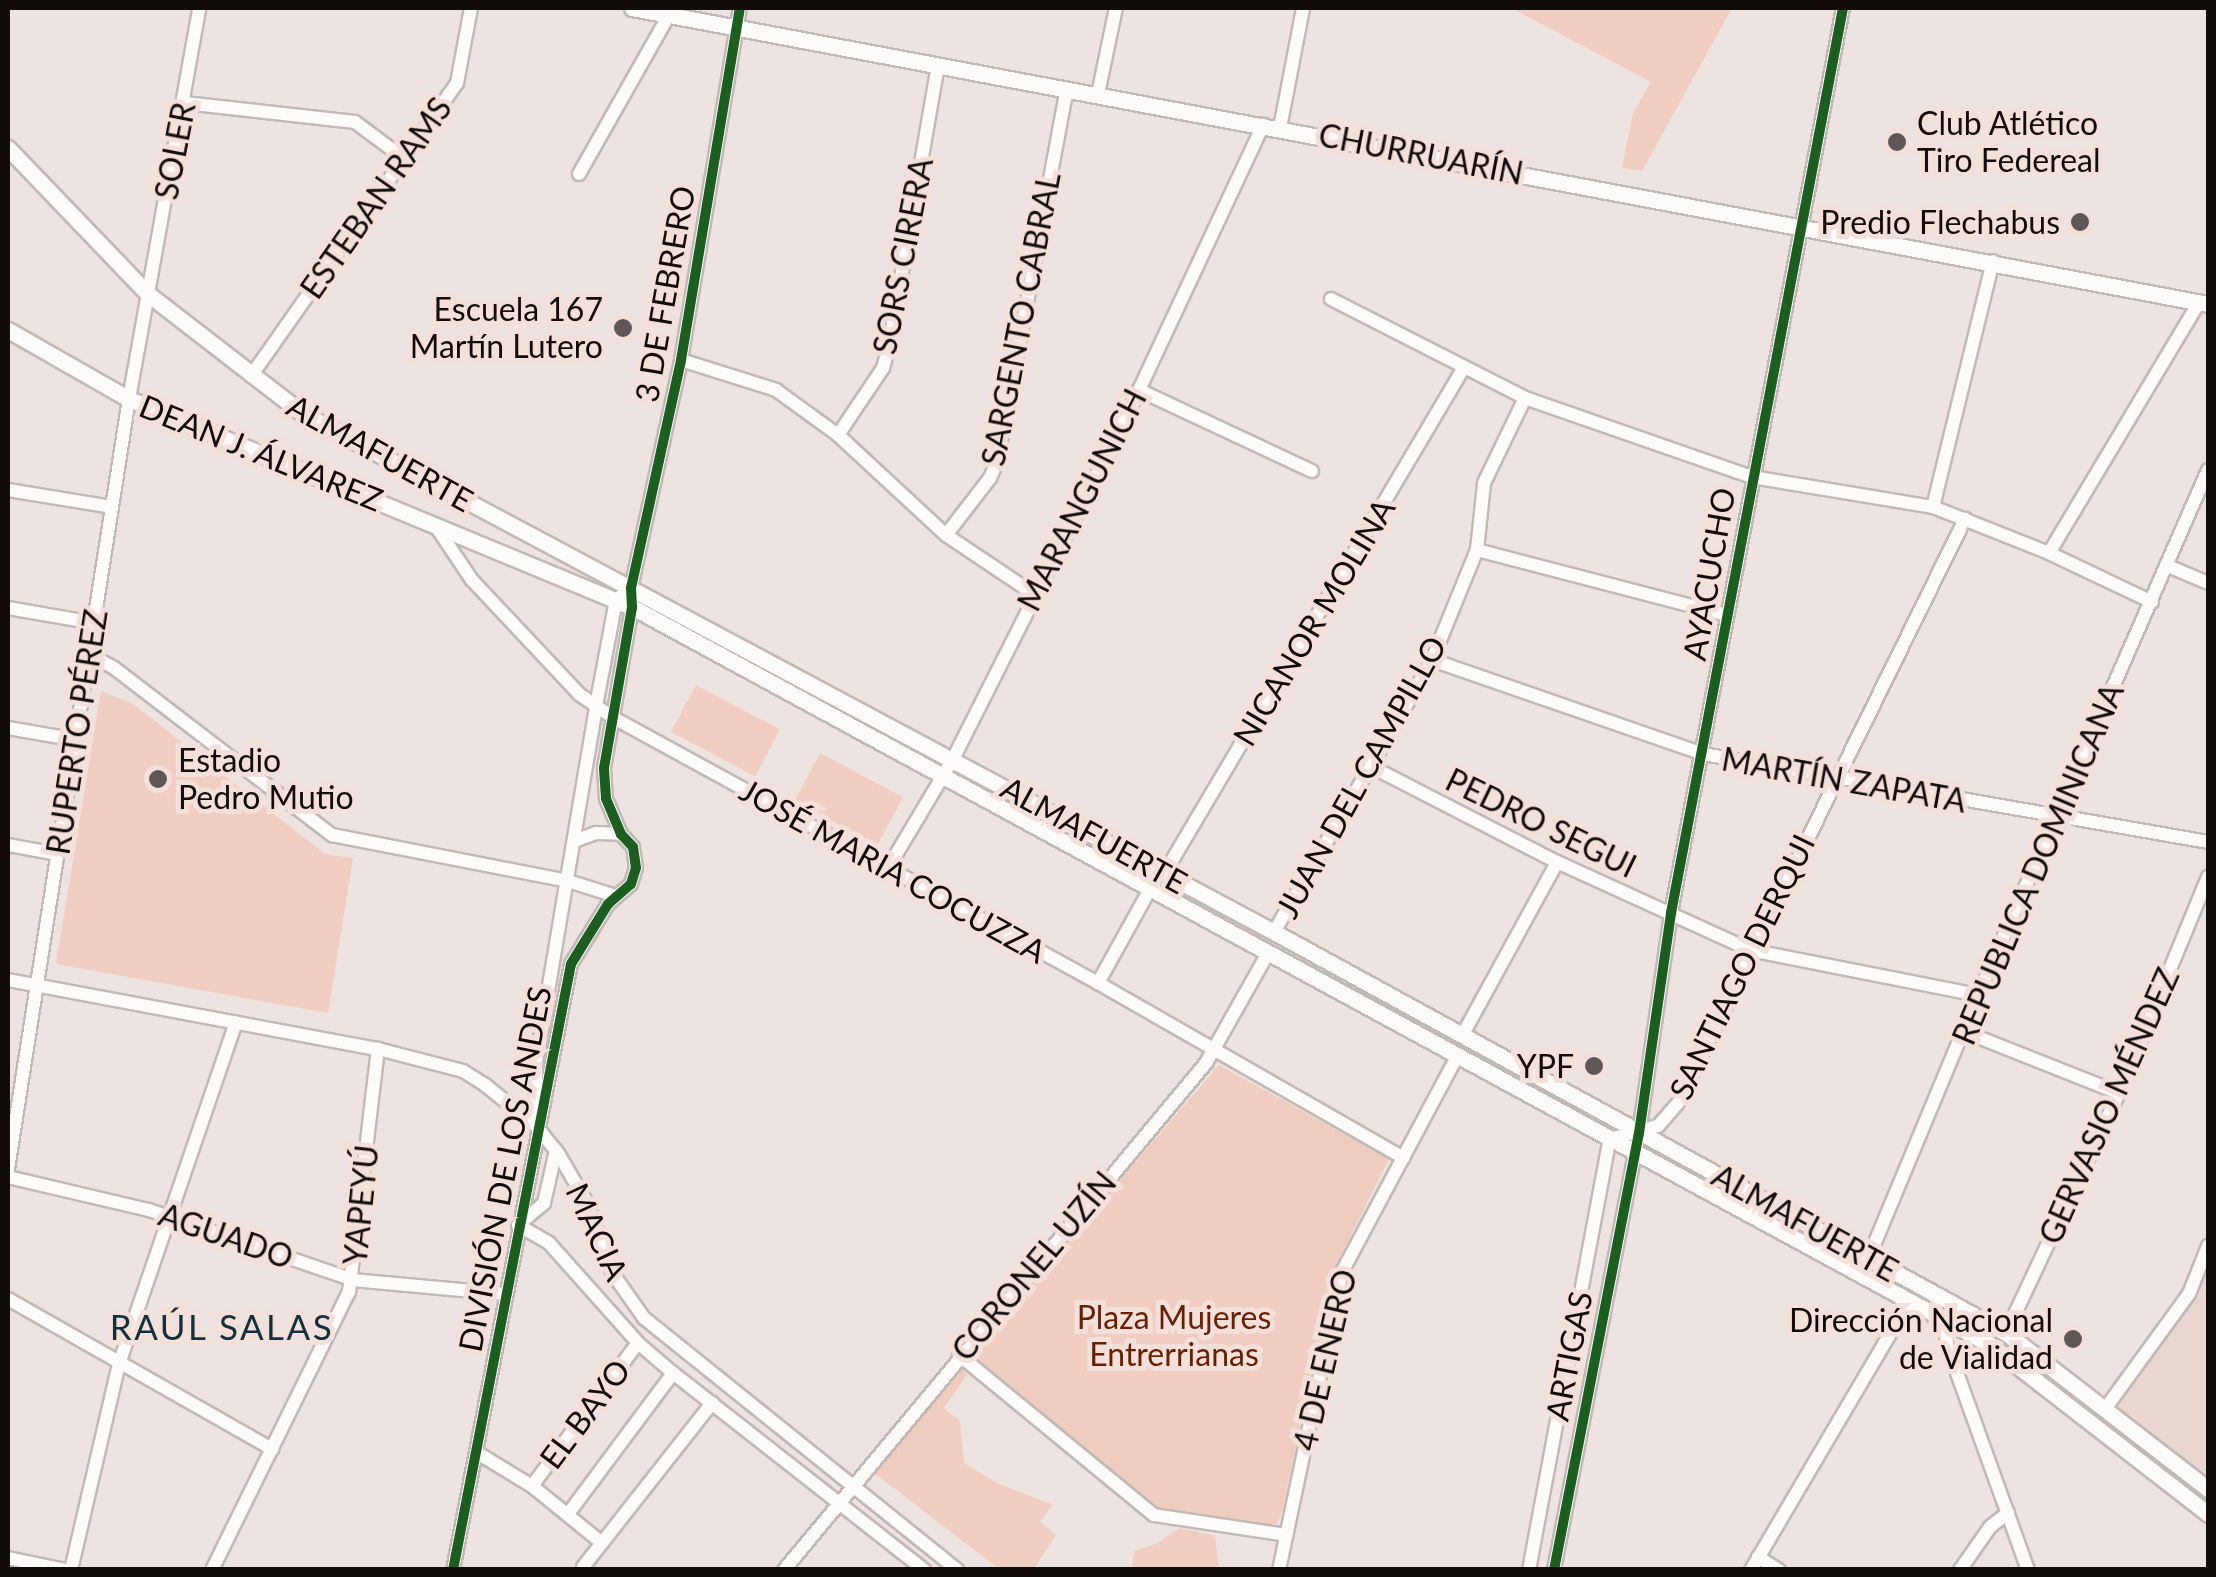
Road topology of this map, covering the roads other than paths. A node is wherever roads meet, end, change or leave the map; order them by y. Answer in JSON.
{"nodes":[{"id":1,"x":200,"y":8,"type":"edge"},
{"id":2,"x":471,"y":8,"type":"edge"},
{"id":3,"x":632,"y":8,"type":"edge"},
{"id":4,"x":740,"y":8,"type":"edge"},
{"id":5,"x":1116,"y":8,"type":"edge"},
{"id":6,"x":1303,"y":8,"type":"edge"},
{"id":7,"x":1842,"y":8,"type":"edge"},
{"id":8,"x":670,"y":14,"type":"junction"},
{"id":9,"x":736,"y":27,"type":"junction"},
{"id":10,"x":938,"y":64,"type":"junction"},
{"id":11,"x":1067,"y":89,"type":"junction"},
{"id":12,"x":1098,"y":94,"type":"junction"},
{"id":13,"x":185,"y":103,"type":"junction"},
{"id":14,"x":1271,"y":127,"type":"junction"},
{"id":15,"x":8,"y":148,"type":"edge"},
{"id":16,"x":402,"y":157,"type":"junction"},
{"id":17,"x":578,"y":174,"type":"dead end"},
{"id":18,"x":1799,"y":225,"type":"junction"},
{"id":19,"x":1993,"y":261,"type":"junction"},
{"id":20,"x":148,"y":294,"type":"junction"},
{"id":21,"x":1331,"y":298,"type":"dead end"},
{"id":22,"x":2204,"y":303,"type":"edge"},
{"id":23,"x":8,"y":330,"type":"edge"},
{"id":24,"x":681,"y":360,"type":"junction"},
{"id":25,"x":1463,"y":369,"type":"junction"},
{"id":26,"x":251,"y":376,"type":"junction"},
{"id":27,"x":1139,"y":390,"type":"junction"},
{"id":28,"x":1525,"y":398,"type":"junction"},
{"id":29,"x":130,"y":399,"type":"junction"},
{"id":30,"x":838,"y":436,"type":"junction"},
{"id":31,"x":2208,"y":470,"type":"edge"},
{"id":32,"x":1312,"y":472,"type":"dead end"},
{"id":33,"x":1752,"y":477,"type":"junction"},
{"id":34,"x":8,"y":490,"type":"edge"},
{"id":35,"x":112,"y":507,"type":"junction"},
{"id":36,"x":1933,"y":507,"type":"junction"},
{"id":37,"x":1966,"y":519,"type":"junction"},
{"id":38,"x":434,"y":523,"type":"junction"},
{"id":39,"x":946,"y":535,"type":"junction"},
{"id":40,"x":1477,"y":550,"type":"junction"},
{"id":41,"x":2050,"y":553,"type":"junction"},
{"id":42,"x":2168,"y":566,"type":"junction"},
{"id":43,"x":2208,"y":582,"type":"edge"},
{"id":44,"x":631,"y":588,"type":"junction"},
{"id":45,"x":1034,"y":594,"type":"junction"},
{"id":46,"x":616,"y":600,"type":"junction"},
{"id":47,"x":2152,"y":602,"type":"junction"},
{"id":48,"x":632,"y":606,"type":"junction"},
{"id":49,"x":8,"y":608,"type":"edge"},
{"id":50,"x":1727,"y":615,"type":"junction"},
{"id":51,"x":94,"y":623,"type":"junction"},
{"id":52,"x":90,"y":655,"type":"junction"},
{"id":53,"x":1432,"y":660,"type":"junction"},
{"id":54,"x":596,"y":706,"type":"junction"},
{"id":55,"x":612,"y":718,"type":"junction"},
{"id":56,"x":8,"y":728,"type":"edge"},
{"id":57,"x":76,"y":740,"type":"junction"},
{"id":58,"x":1702,"y":754,"type":"junction"},
{"id":59,"x":953,"y":759,"type":"junction"},
{"id":60,"x":1372,"y":767,"type":"junction"},
{"id":61,"x":942,"y":774,"type":"junction"},
{"id":62,"x":1836,"y":774,"type":"junction"},
{"id":63,"x":2057,"y":818,"type":"junction"},
{"id":64,"x":621,"y":834,"type":"junction"},
{"id":65,"x":574,"y":841,"type":"junction"},
{"id":66,"x":2208,"y":842,"type":"edge"},
{"id":67,"x":8,"y":845,"type":"edge"},
{"id":68,"x":57,"y":854,"type":"junction"},
{"id":69,"x":1558,"y":862,"type":"junction"},
{"id":70,"x":888,"y":868,"type":"junction"},
{"id":71,"x":1164,"y":874,"type":"junction"},
{"id":72,"x":2208,"y":877,"type":"edge"},
{"id":73,"x":568,"y":882,"type":"junction"},
{"id":74,"x":1150,"y":888,"type":"junction"},
{"id":75,"x":616,"y":896,"type":"junction"},
{"id":76,"x":1671,"y":913,"type":"junction"},
{"id":77,"x":1274,"y":932,"type":"junction"},
{"id":78,"x":1750,"y":950,"type":"junction"},
{"id":79,"x":1268,"y":953,"type":"junction"},
{"id":80,"x":8,"y":980,"type":"edge"},
{"id":81,"x":1098,"y":982,"type":"junction"},
{"id":82,"x":34,"y":984,"type":"junction"},
{"id":83,"x":1978,"y":996,"type":"junction"},
{"id":84,"x":236,"y":1022,"type":"junction"},
{"id":85,"x":1966,"y":1032,"type":"junction"},
{"id":86,"x":1463,"y":1034,"type":"junction"},
{"id":87,"x":378,"y":1049,"type":"junction"},
{"id":88,"x":1214,"y":1052,"type":"junction"},
{"id":89,"x":1458,"y":1056,"type":"junction"},
{"id":90,"x":2119,"y":1093,"type":"junction"},
{"id":91,"x":536,"y":1126,"type":"junction"},
{"id":92,"x":1640,"y":1133,"type":"junction"},
{"id":93,"x":1610,"y":1139,"type":"junction"},
{"id":94,"x":556,"y":1150,"type":"junction"},
{"id":95,"x":1636,"y":1152,"type":"junction"},
{"id":96,"x":1403,"y":1158,"type":"junction"},
{"id":97,"x":8,"y":1169,"type":"edge"},
{"id":98,"x":8,"y":1177,"type":"edge"},
{"id":99,"x":173,"y":1217,"type":"junction"},
{"id":100,"x":518,"y":1226,"type":"junction"},
{"id":101,"x":2208,"y":1246,"type":"edge"},
{"id":102,"x":1869,"y":1258,"type":"junction"},
{"id":103,"x":352,"y":1280,"type":"junction"},
{"id":104,"x":504,"y":1294,"type":"junction"},
{"id":105,"x":8,"y":1299,"type":"edge"},
{"id":106,"x":1910,"y":1300,"type":"junction"},
{"id":107,"x":1944,"y":1319,"type":"junction"},
{"id":108,"x":2006,"y":1333,"type":"junction"},
{"id":109,"x":638,"y":1343,"type":"junction"},
{"id":110,"x":958,"y":1355,"type":"junction"},
{"id":111,"x":119,"y":1364,"type":"junction"},
{"id":112,"x":673,"y":1373,"type":"junction"},
{"id":113,"x":712,"y":1403,"type":"junction"},
{"id":114,"x":2105,"y":1409,"type":"junction"},
{"id":115,"x":272,"y":1449,"type":"junction"},
{"id":116,"x":476,"y":1452,"type":"junction"},
{"id":117,"x":532,"y":1486,"type":"junction"},
{"id":118,"x":850,"y":1486,"type":"junction"},
{"id":119,"x":2208,"y":1489,"type":"edge"},
{"id":120,"x":837,"y":1501,"type":"junction"},
{"id":121,"x":2008,"y":1513,"type":"junction"},
{"id":122,"x":568,"y":1514,"type":"junction"},
{"id":123,"x":2208,"y":1514,"type":"edge"},
{"id":124,"x":1286,"y":1535,"type":"junction"},
{"id":125,"x":602,"y":1542,"type":"junction"},
{"id":126,"x":1758,"y":1556,"type":"junction"},
{"id":127,"x":8,"y":1558,"type":"edge"},
{"id":128,"x":583,"y":1567,"type":"edge"},
{"id":129,"x":68,"y":1570,"type":"edge"},
{"id":130,"x":212,"y":1570,"type":"edge"},
{"id":131,"x":453,"y":1570,"type":"edge"},
{"id":132,"x":784,"y":1570,"type":"edge"},
{"id":133,"x":924,"y":1570,"type":"edge"},
{"id":134,"x":956,"y":1570,"type":"edge"},
{"id":135,"x":1278,"y":1570,"type":"edge"},
{"id":136,"x":1528,"y":1570,"type":"edge"},
{"id":137,"x":1554,"y":1570,"type":"edge"},
{"id":138,"x":1750,"y":1570,"type":"edge"},
{"id":139,"x":1779,"y":1570,"type":"edge"},
{"id":140,"x":1960,"y":1570,"type":"edge"},
{"id":141,"x":2028,"y":1570,"type":"edge"}],
"edges":[{"from":1,"to":13,"type":"street","name":"SOLER"},
{"from":2,"to":16,"type":"street","name":"ESTEBAN RAMS"},
{"from":3,"to":8,"type":"main road","name":"CHURRUARÍN"},
{"from":4,"to":9,"type":"street","name":"3 DE FEBRERO"},
{"from":5,"to":12,"type":"street"},
{"from":6,"to":14,"type":"street","name":"MARANGUNICH"},
{"from":7,"to":18,"type":"street","name":"AYACUCHO"},
{"from":8,"to":9,"type":"main road","name":"CHURRUARÍN"},
{"from":8,"to":17,"type":"street"},
{"from":9,"to":10,"type":"main road","name":"CHURRUARÍN"},
{"from":9,"to":24,"type":"street","name":"3 DE FEBRERO"},
{"from":10,"to":11,"type":"main road","name":"CHURRUARÍN"},
{"from":10,"to":30,"type":"street","name":"SORS CIRERA"},
{"from":11,"to":12,"type":"main road","name":"CHURRUARÍN"},
{"from":11,"to":39,"type":"street","name":"SARGENTO CABRAL"},
{"from":12,"to":14,"type":"main road","name":"CHURRUARÍN"},
{"from":13,"to":16,"type":"street"},
{"from":13,"to":20,"type":"street","name":"SOLER"},
{"from":14,"to":18,"type":"main road","name":"CHURRUARÍN"},
{"from":14,"to":27,"type":"street","name":"MARANGUNICH"},
{"from":15,"to":20,"type":"main road","name":"ALMAFUERTE"},
{"from":16,"to":26,"type":"street","name":"ESTEBAN RAMS"},
{"from":18,"to":19,"type":"main road","name":"CHURRUARÍN"},
{"from":18,"to":33,"type":"street","name":"AYACUCHO"},
{"from":19,"to":22,"type":"main road","name":"CHURRUARÍN"},
{"from":19,"to":36,"type":"street"},
{"from":20,"to":26,"type":"main road","name":"ALMAFUERTE"},
{"from":20,"to":29,"type":"street","name":"RUPERTO PÉREZ"},
{"from":21,"to":25,"type":"street"},
{"from":22,"to":41,"type":"street"},
{"from":23,"to":29,"type":"main road","name":"DEAN J. ÁLVAREZ"},
{"from":24,"to":30,"type":"street"},
{"from":24,"to":44,"type":"street","name":"3 DE FEBRERO"},
{"from":25,"to":28,"type":"street"},
{"from":25,"to":71,"type":"street","name":"NICANOR MOLINA"},
{"from":26,"to":44,"type":"main road","name":"ALMAFUERTE"},
{"from":27,"to":32,"type":"street"},
{"from":27,"to":45,"type":"street","name":"MARANGUNICH"},
{"from":28,"to":33,"type":"street"},
{"from":28,"to":40,"type":"street","name":"JUAN DEL CAMPILLO"},
{"from":29,"to":35,"type":"street","name":"RUPERTO PÉREZ"},
{"from":29,"to":38,"type":"main road","name":"DEAN J. ÁLVAREZ"},
{"from":30,"to":39,"type":"street"},
{"from":31,"to":42,"type":"street","name":"REPUBLICA DOMINICANA"},
{"from":33,"to":36,"type":"street"},
{"from":33,"to":50,"type":"street","name":"AYACUCHO"},
{"from":34,"to":35,"type":"street"},
{"from":35,"to":51,"type":"street","name":"RUPERTO PÉREZ"},
{"from":36,"to":37,"type":"street"},
{"from":37,"to":41,"type":"street"},
{"from":37,"to":62,"type":"street","name":"SANTIAGO DERQUI"},
{"from":38,"to":46,"type":"main road","name":"DEAN J. ÁLVAREZ"},
{"from":38,"to":54,"type":"street","name":"JOSÉ MARIA COCUZZA"},
{"from":39,"to":45,"type":"street"},
{"from":40,"to":50,"type":"street"},
{"from":40,"to":53,"type":"street","name":"JUAN DEL CAMPILLO"},
{"from":41,"to":47,"type":"street"},
{"from":42,"to":43,"type":"street"},
{"from":42,"to":47,"type":"street","name":"REPUBLICA DOMINICANA"},
{"from":44,"to":46,"type":"street"},
{"from":44,"to":48,"type":"street","name":"DIVISIÓN DE LOS ANDES"},
{"from":44,"to":59,"type":"main road","name":"ALMAFUERTE"},
{"from":45,"to":59,"type":"street","name":"MARANGUNICH"},
{"from":46,"to":48,"type":"main road","name":"DEAN J. ÁLVAREZ"},
{"from":46,"to":54,"type":"street","name":"DIVISIÓN DE LOS ANDES"},
{"from":47,"to":63,"type":"street","name":"REPUBLICA DOMINICANA"},
{"from":48,"to":55,"type":"street","name":"DIVISIÓN DE LOS ANDES"},
{"from":48,"to":61,"type":"main road","name":"ALMAFUERTE"},
{"from":49,"to":51,"type":"street"},
{"from":50,"to":58,"type":"street","name":"AYACUCHO"},
{"from":51,"to":52,"type":"street","name":"RUPERTO PÉREZ"},
{"from":52,"to":57,"type":"street","name":"RUPERTO PÉREZ"},
{"from":52,"to":73,"type":"street"},
{"from":53,"to":58,"type":"street","name":"MARTÍN ZAPATA"},
{"from":53,"to":60,"type":"street","name":"JUAN DEL CAMPILLO"},
{"from":54,"to":55,"type":"street","name":"JOSÉ MARIA COCUZZA"},
{"from":54,"to":65,"type":"street","name":"DIVISIÓN DE LOS ANDES"},
{"from":55,"to":64,"type":"street","name":"DIVISIÓN DE LOS ANDES"},
{"from":55,"to":70,"type":"street","name":"JOSÉ MARIA COCUZZA"},
{"from":56,"to":57,"type":"street"},
{"from":57,"to":68,"type":"street","name":"RUPERTO PÉREZ"},
{"from":58,"to":62,"type":"street","name":"MARTÍN ZAPATA"},
{"from":58,"to":76,"type":"street","name":"AYACUCHO"},
{"from":59,"to":61,"type":"street","name":"MARANGUNICH"},
{"from":59,"to":71,"type":"main road","name":"ALMAFUERTE"},
{"from":60,"to":69,"type":"street","name":"PEDRO SEGUI"},
{"from":60,"to":77,"type":"street","name":"JUAN DEL CAMPILLO"},
{"from":61,"to":70,"type":"street","name":"MARANGUNICH"},
{"from":61,"to":74,"type":"main road","name":"ALMAFUERTE"},
{"from":62,"to":63,"type":"street","name":"MARTÍN ZAPATA"},
{"from":62,"to":78,"type":"street","name":"SANTIAGO DERQUI"},
{"from":63,"to":66,"type":"street","name":"MARTÍN ZAPATA"},
{"from":63,"to":83,"type":"street","name":"REPUBLICA DOMINICANA"},
{"from":64,"to":65,"type":"street"},
{"from":64,"to":75,"type":"street","name":"DIVISIÓN DE LOS ANDES"},
{"from":65,"to":73,"type":"street","name":"DIVISIÓN DE LOS ANDES"},
{"from":67,"to":68,"type":"street"},
{"from":68,"to":82,"type":"street","name":"RUPERTO PÉREZ"},
{"from":69,"to":76,"type":"street","name":"PEDRO SEGUI"},
{"from":69,"to":86,"type":"street"},
{"from":70,"to":81,"type":"street","name":"JOSÉ MARIA COCUZZA"},
{"from":71,"to":77,"type":"main road","name":"ALMAFUERTE"},
{"from":72,"to":90,"type":"street","name":"GERVASIO MÉNDEZ"},
{"from":73,"to":75,"type":"street"},
{"from":73,"to":91,"type":"street","name":"DIVISIÓN DE LOS ANDES"},
{"from":74,"to":79,"type":"main road","name":"ALMAFUERTE"},
{"from":74,"to":81,"type":"street"},
{"from":75,"to":91,"type":"street","name":"DIVISIÓN DE LOS ANDES"},
{"from":76,"to":78,"type":"street","name":"PEDRO SEGUI"},
{"from":76,"to":92,"type":"street","name":"AYACUCHO"},
{"from":77,"to":86,"type":"main road","name":"ALMAFUERTE"},
{"from":78,"to":83,"type":"street","name":"PEDRO SEGUI"},
{"from":78,"to":92,"type":"street","name":"SANTIAGO DERQUI"},
{"from":79,"to":88,"type":"street","name":"CORONEL UZÍN"},
{"from":79,"to":89,"type":"main road","name":"ALMAFUERTE"},
{"from":80,"to":82,"type":"street","name":"MACIA"},
{"from":81,"to":88,"type":"street","name":"JOSÉ MARIA COCUZZA"},
{"from":82,"to":84,"type":"street","name":"MACIA"},
{"from":82,"to":97,"type":"street","name":"RUPERTO PÉREZ"},
{"from":83,"to":85,"type":"street","name":"REPUBLICA DOMINICANA"},
{"from":84,"to":87,"type":"street","name":"MACIA"},
{"from":84,"to":99,"type":"street"},
{"from":85,"to":90,"type":"street"},
{"from":85,"to":102,"type":"street","name":"REPUBLICA DOMINICANA"},
{"from":86,"to":92,"type":"main road","name":"ALMAFUERTE"},
{"from":87,"to":91,"type":"street","name":"MACIA"},
{"from":87,"to":103,"type":"street","name":"YAPEYÚ"},
{"from":88,"to":96,"type":"street","name":"JOSÉ MARIA COCUZZA"},
{"from":88,"to":110,"type":"street","name":"CORONEL UZÍN"},
{"from":89,"to":93,"type":"main road","name":"ALMAFUERTE"},
{"from":89,"to":96,"type":"street","name":"4 DE ENERO"},
{"from":90,"to":108,"type":"street","name":"GERVASIO MÉNDEZ"},
{"from":91,"to":94,"type":"street","name":"MACIA"},
{"from":91,"to":100,"type":"street","name":"DIVISIÓN DE LOS ANDES"},
{"from":92,"to":93,"type":"street"},
{"from":92,"to":95,"type":"street","name":"AYACUCHO"},
{"from":92,"to":102,"type":"main road","name":"ALMAFUERTE"},
{"from":93,"to":95,"type":"main road","name":"ALMAFUERTE"},
{"from":93,"to":136,"type":"street","name":"ARTIGAS"},
{"from":94,"to":100,"type":"street","name":"DIVISIÓN DE LOS ANDES"},
{"from":94,"to":118,"type":"street","name":"MACIA"},
{"from":95,"to":106,"type":"main road","name":"ALMAFUERTE"},
{"from":95,"to":137,"type":"street","name":"ARTIGAS"},
{"from":96,"to":124,"type":"street","name":"4 DE ENERO"},
{"from":98,"to":99,"type":"street","name":"AGUADO"},
{"from":99,"to":103,"type":"street","name":"AGUADO"},
{"from":99,"to":111,"type":"street"},
{"from":100,"to":104,"type":"street","name":"DIVISIÓN DE LOS ANDES"},
{"from":100,"to":109,"type":"street"},
{"from":101,"to":114,"type":"street"},
{"from":102,"to":108,"type":"main road","name":"ALMAFUERTE"},
{"from":103,"to":104,"type":"street","name":"AGUADO"},
{"from":103,"to":115,"type":"street","name":"YAPEYÚ"},
{"from":104,"to":116,"type":"street","name":"DIVISIÓN DE LOS ANDES"},
{"from":105,"to":111,"type":"street"},
{"from":106,"to":107,"type":"main road","name":"ALMAFUERTE"},
{"from":106,"to":126,"type":"street"},
{"from":107,"to":121,"type":"street"},
{"from":107,"to":123,"type":"main road","name":"ALMAFUERTE"},
{"from":108,"to":114,"type":"main road","name":"ALMAFUERTE"},
{"from":109,"to":112,"type":"street"},
{"from":109,"to":117,"type":"street","name":"EL BAYO"},
{"from":110,"to":118,"type":"street","name":"CORONEL UZÍN"},
{"from":110,"to":124,"type":"street"},
{"from":111,"to":115,"type":"street"},
{"from":111,"to":129,"type":"street"},
{"from":112,"to":113,"type":"street"},
{"from":112,"to":122,"type":"street"},
{"from":113,"to":120,"type":"street"},
{"from":113,"to":125,"type":"street"},
{"from":114,"to":119,"type":"main road","name":"ALMAFUERTE"},
{"from":115,"to":130,"type":"street","name":"YAPEYÚ"},
{"from":116,"to":117,"type":"street"},
{"from":116,"to":131,"type":"street","name":"DIVISIÓN DE LOS ANDES"},
{"from":117,"to":122,"type":"street"},
{"from":118,"to":120,"type":"street","name":"CORONEL UZÍN"},
{"from":118,"to":134,"type":"street","name":"MACIA"},
{"from":120,"to":132,"type":"street","name":"CORONEL UZÍN"},
{"from":120,"to":133,"type":"street"},
{"from":121,"to":140,"type":"street"},
{"from":121,"to":141,"type":"street"},
{"from":122,"to":125,"type":"street"},
{"from":124,"to":135,"type":"street","name":"4 DE ENERO"},
{"from":125,"to":128,"type":"street"},
{"from":126,"to":138,"type":"street"},
{"from":126,"to":139,"type":"street"},
{"from":127,"to":129,"type":"street"}]}
